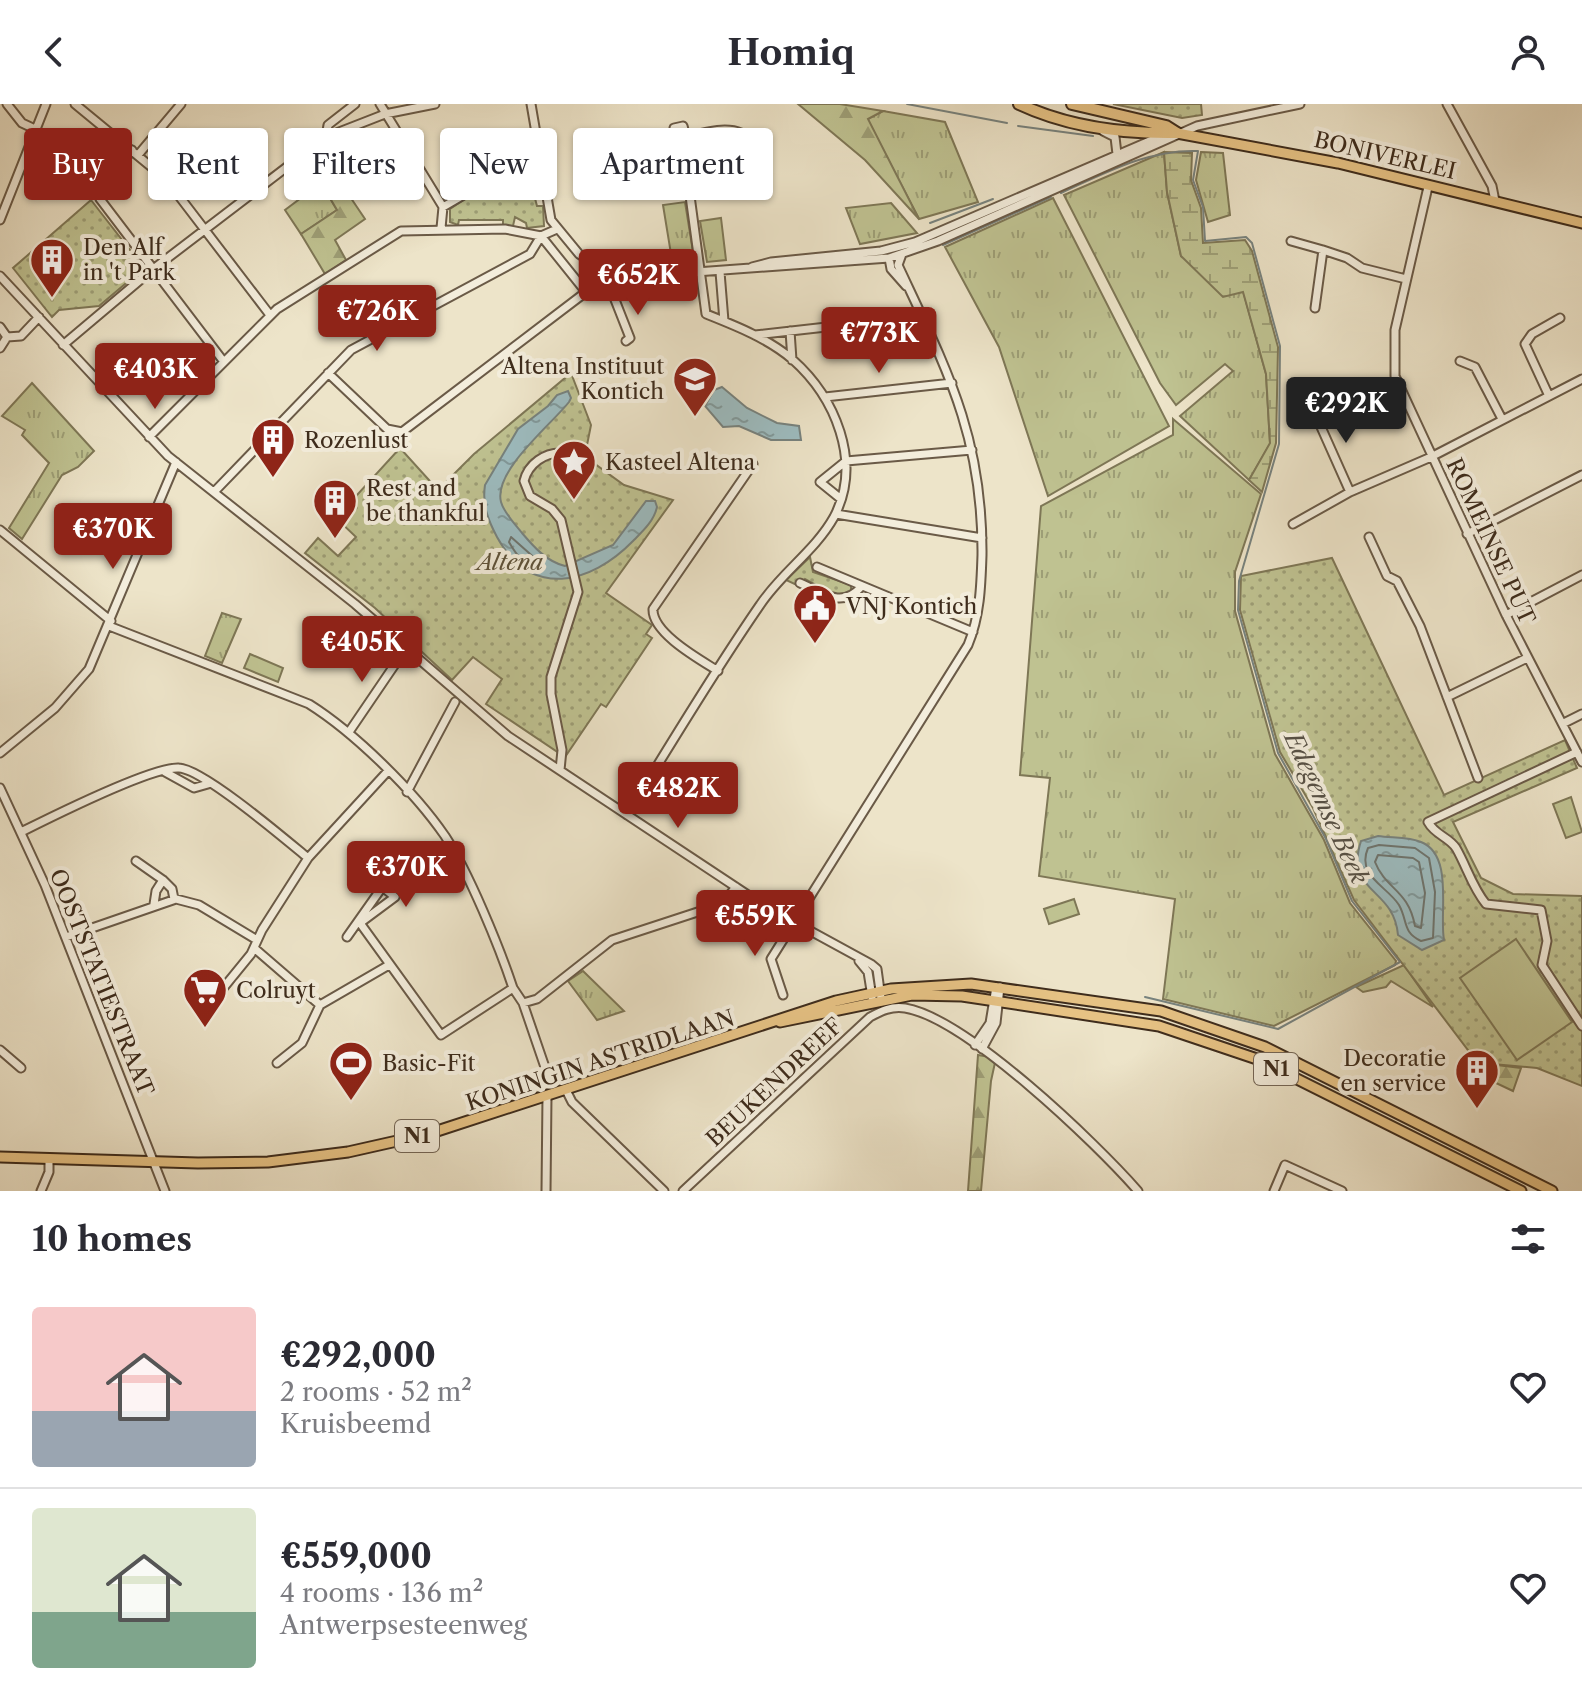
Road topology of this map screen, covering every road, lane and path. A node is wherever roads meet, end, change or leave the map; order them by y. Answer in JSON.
{"nodes":[{"id":1,"x":7,"y":104,"type":"edge"},
{"id":2,"x":46,"y":104,"type":"edge"},
{"id":3,"x":75,"y":104,"type":"edge"},
{"id":4,"x":181,"y":104,"type":"edge"},
{"id":5,"x":355,"y":104,"type":"edge"},
{"id":6,"x":380,"y":104,"type":"edge"},
{"id":7,"x":435,"y":104,"type":"edge"},
{"id":8,"x":531,"y":104,"type":"edge"},
{"id":9,"x":1019,"y":104,"type":"edge"},
{"id":10,"x":1072,"y":104,"type":"edge"},
{"id":11,"x":1300,"y":104,"type":"edge"},
{"id":12,"x":1447,"y":104,"type":"edge"},
{"id":13,"x":385,"y":114,"type":"junction"},
{"id":14,"x":1215,"y":121,"type":"junction"},
{"id":15,"x":1090,"y":126,"type":"junction"},
{"id":16,"x":1166,"y":126,"type":"junction"},
{"id":17,"x":1197,"y":126,"type":"junction"},
{"id":18,"x":33,"y":128,"type":"edge"},
{"id":19,"x":38,"y":128,"type":"edge"},
{"id":20,"x":328,"y":128,"type":"edge"},
{"id":21,"x":349,"y":128,"type":"edge"},
{"id":22,"x":535,"y":128,"type":"edge"},
{"id":23,"x":1177,"y":133,"type":"junction"},
{"id":24,"x":1222,"y":142,"type":"junction"},
{"id":25,"x":135,"y":153,"type":"junction"},
{"id":26,"x":1117,"y":154,"type":"junction"},
{"id":27,"x":24,"y":162,"type":"edge"},
{"id":28,"x":284,"y":169,"type":"edge"},
{"id":29,"x":1428,"y":187,"type":"junction"},
{"id":30,"x":455,"y":200,"type":"edge"},
{"id":31,"x":548,"y":200,"type":"edge"},
{"id":32,"x":692,"y":200,"type":"edge"},
{"id":33,"x":1495,"y":201,"type":"junction"},
{"id":34,"x":443,"y":207,"type":"junction"},
{"id":35,"x":0,"y":220,"type":"edge"},
{"id":36,"x":1582,"y":223,"type":"edge"},
{"id":37,"x":441,"y":228,"type":"junction"},
{"id":38,"x":204,"y":229,"type":"junction"},
{"id":39,"x":557,"y":229,"type":"junction"},
{"id":40,"x":541,"y":236,"type":"junction"},
{"id":41,"x":1291,"y":241,"type":"dead end"},
{"id":42,"x":926,"y":242,"type":"junction"},
{"id":43,"x":901,"y":250,"type":"junction"},
{"id":44,"x":1323,"y":250,"type":"junction"},
{"id":45,"x":889,"y":258,"type":"junction"},
{"id":46,"x":152,"y":270,"type":"junction"},
{"id":47,"x":746,"y":270,"type":"junction"},
{"id":48,"x":612,"y":272,"type":"junction"},
{"id":49,"x":720,"y":272,"type":"junction"},
{"id":50,"x":701,"y":274,"type":"junction"},
{"id":51,"x":0,"y":276,"type":"edge"},
{"id":52,"x":1406,"y":279,"type":"junction"},
{"id":53,"x":607,"y":283,"type":"junction"},
{"id":54,"x":908,"y":288,"type":"junction"},
{"id":55,"x":586,"y":292,"type":"junction"},
{"id":56,"x":1315,"y":308,"type":"dead end"},
{"id":57,"x":270,"y":315,"type":"junction"},
{"id":58,"x":924,"y":316,"type":"junction"},
{"id":59,"x":39,"y":317,"type":"junction"},
{"id":60,"x":1560,"y":318,"type":"dead end"},
{"id":61,"x":724,"y":321,"type":"junction"},
{"id":62,"x":0,"y":327,"type":"edge"},
{"id":63,"x":790,"y":331,"type":"junction"},
{"id":64,"x":755,"y":335,"type":"junction"},
{"id":65,"x":7,"y":337,"type":"junction"},
{"id":66,"x":626,"y":341,"type":"dead end"},
{"id":67,"x":63,"y":345,"type":"junction"},
{"id":68,"x":0,"y":348,"type":"edge"},
{"id":69,"x":792,"y":360,"type":"junction"},
{"id":70,"x":1460,"y":361,"type":"dead end"},
{"id":71,"x":224,"y":362,"type":"junction"},
{"id":72,"x":328,"y":373,"type":"junction"},
{"id":73,"x":1582,"y":379,"type":"edge"},
{"id":74,"x":952,"y":383,"type":"junction"},
{"id":75,"x":1549,"y":396,"type":"junction"},
{"id":76,"x":825,"y":397,"type":"junction"},
{"id":77,"x":1322,"y":399,"type":"dead end"},
{"id":78,"x":1502,"y":419,"type":"junction"},
{"id":79,"x":149,"y":437,"type":"junction"},
{"id":80,"x":972,"y":450,"type":"junction"},
{"id":81,"x":588,"y":453,"type":"dead end"},
{"id":82,"x":1431,"y":457,"type":"junction"},
{"id":83,"x":846,"y":461,"type":"junction"},
{"id":84,"x":176,"y":462,"type":"junction"},
{"id":85,"x":753,"y":464,"type":"dead end"},
{"id":86,"x":1582,"y":475,"type":"edge"},
{"id":87,"x":214,"y":492,"type":"junction"},
{"id":88,"x":1350,"y":492,"type":"junction"},
{"id":89,"x":841,"y":499,"type":"junction"},
{"id":90,"x":836,"y":514,"type":"junction"},
{"id":91,"x":1293,"y":524,"type":"dead end"},
{"id":92,"x":0,"y":530,"type":"edge"},
{"id":93,"x":1467,"y":534,"type":"junction"},
{"id":94,"x":1369,"y":537,"type":"dead end"},
{"id":95,"x":982,"y":538,"type":"junction"},
{"id":96,"x":817,"y":567,"type":"dead end"},
{"id":97,"x":1582,"y":575,"type":"edge"},
{"id":98,"x":800,"y":583,"type":"dead end"},
{"id":99,"x":861,"y":587,"type":"junction"},
{"id":100,"x":1506,"y":615,"type":"junction"},
{"id":101,"x":110,"y":624,"type":"junction"},
{"id":102,"x":973,"y":632,"type":"junction"},
{"id":103,"x":402,"y":654,"type":"dead end"},
{"id":104,"x":1527,"y":658,"type":"junction"},
{"id":105,"x":718,"y":671,"type":"junction"},
{"id":106,"x":1447,"y":697,"type":"junction"},
{"id":107,"x":455,"y":702,"type":"dead end"},
{"id":108,"x":1582,"y":714,"type":"edge"},
{"id":109,"x":1564,"y":723,"type":"junction"},
{"id":110,"x":349,"y":732,"type":"junction"},
{"id":111,"x":1577,"y":752,"type":"junction"},
{"id":112,"x":0,"y":753,"type":"edge"},
{"id":113,"x":1582,"y":762,"type":"edge"},
{"id":114,"x":560,"y":770,"type":"junction"},
{"id":115,"x":165,"y":772,"type":"junction"},
{"id":116,"x":387,"y":772,"type":"junction"},
{"id":117,"x":1478,"y":778,"type":"dead end"},
{"id":118,"x":208,"y":784,"type":"junction"},
{"id":119,"x":407,"y":792,"type":"junction"},
{"id":120,"x":1,"y":794,"type":"edge"},
{"id":121,"x":627,"y":815,"type":"junction"},
{"id":122,"x":21,"y":832,"type":"junction"},
{"id":123,"x":308,"y":858,"type":"junction"},
{"id":124,"x":136,"y":861,"type":"dead end"},
{"id":125,"x":360,"y":869,"type":"dead end"},
{"id":126,"x":163,"y":880,"type":"junction"},
{"id":127,"x":383,"y":886,"type":"junction"},
{"id":128,"x":734,"y":891,"type":"junction"},
{"id":129,"x":174,"y":899,"type":"junction"},
{"id":130,"x":154,"y":904,"type":"junction"},
{"id":131,"x":360,"y":923,"type":"junction"},
{"id":132,"x":795,"y":924,"type":"junction"},
{"id":133,"x":66,"y":937,"type":"junction"},
{"id":134,"x":347,"y":937,"type":"dead end"},
{"id":135,"x":255,"y":944,"type":"junction"},
{"id":136,"x":389,"y":965,"type":"junction"},
{"id":137,"x":998,"y":987,"type":"junction"},
{"id":138,"x":513,"y":988,"type":"junction"},
{"id":139,"x":220,"y":992,"type":"dead end"},
{"id":140,"x":783,"y":995,"type":"dead end"},
{"id":141,"x":877,"y":995,"type":"junction"},
{"id":142,"x":996,"y":1001,"type":"junction"},
{"id":143,"x":523,"y":1003,"type":"junction"},
{"id":144,"x":320,"y":1005,"type":"junction"},
{"id":145,"x":1582,"y":1026,"type":"edge"},
{"id":146,"x":979,"y":1047,"type":"junction"},
{"id":147,"x":0,"y":1050,"type":"edge"},
{"id":148,"x":277,"y":1063,"type":"dead end"},
{"id":149,"x":21,"y":1068,"type":"dead end"},
{"id":150,"x":548,"y":1076,"type":"dead end"},
{"id":151,"x":566,"y":1090,"type":"junction"},
{"id":152,"x":547,"y":1096,"type":"junction"},
{"id":153,"x":0,"y":1157,"type":"edge"},
{"id":154,"x":49,"y":1158,"type":"junction"},
{"id":155,"x":154,"y":1163,"type":"junction"},
{"id":156,"x":1542,"y":1188,"type":"edge"},
{"id":157,"x":41,"y":1191,"type":"edge"},
{"id":158,"x":165,"y":1191,"type":"edge"},
{"id":159,"x":546,"y":1191,"type":"edge"},
{"id":160,"x":664,"y":1191,"type":"edge"},
{"id":161,"x":683,"y":1191,"type":"edge"},
{"id":162,"x":1138,"y":1191,"type":"edge"},
{"id":163,"x":1274,"y":1191,"type":"edge"},
{"id":164,"x":1342,"y":1191,"type":"edge"},
{"id":165,"x":1521,"y":1191,"type":"edge"},
{"id":166,"x":1552,"y":1191,"type":"edge"}],
"edges":[{"from":1,"to":18,"type":"street"},
{"from":2,"to":19,"type":"street"},
{"from":3,"to":25,"type":"street"},
{"from":4,"to":25,"type":"street"},
{"from":5,"to":20,"type":"street"},
{"from":6,"to":13,"type":"street"},
{"from":7,"to":13,"type":"street"},
{"from":8,"to":22,"type":"street"},
{"from":9,"to":15,"type":"highway","name":"BONIVERLEI"},
{"from":10,"to":16,"type":"highway","name":"BONIVERLEI"},
{"from":11,"to":14,"type":"street"},
{"from":12,"to":33,"type":"street"},
{"from":13,"to":21,"type":"street"},
{"from":13,"to":34,"type":"street"},
{"from":14,"to":17,"type":"street"},
{"from":14,"to":24,"type":"street"},
{"from":15,"to":23,"type":"highway","name":"BONIVERLEI"},
{"from":15,"to":26,"type":"street"},
{"from":16,"to":17,"type":"street"},
{"from":16,"to":23,"type":"highway","name":"BONIVERLEI"},
{"from":17,"to":23,"type":"street"},
{"from":23,"to":24,"type":"main road","name":"BONIVERLEI"},
{"from":23,"to":26,"type":"street"},
{"from":23,"to":42,"type":"street"},
{"from":24,"to":29,"type":"main road","name":"BONIVERLEI"},
{"from":25,"to":38,"type":"street"},
{"from":25,"to":46,"type":"street"},
{"from":26,"to":42,"type":"street"},
{"from":27,"to":35,"type":"street"},
{"from":28,"to":38,"type":"street"},
{"from":29,"to":33,"type":"main road","name":"BONIVERLEI"},
{"from":29,"to":52,"type":"street","name":"ROMEINSE PUT"},
{"from":30,"to":34,"type":"street"},
{"from":31,"to":39,"type":"street"},
{"from":32,"to":50,"type":"street"},
{"from":33,"to":36,"type":"main road","name":"BONIVERLEI"},
{"from":34,"to":37,"type":"street"},
{"from":37,"to":40,"type":"street"},
{"from":37,"to":57,"type":"street"},
{"from":38,"to":46,"type":"street"},
{"from":38,"to":57,"type":"street"},
{"from":39,"to":40,"type":"street"},
{"from":39,"to":48,"type":"street"},
{"from":40,"to":55,"type":"street"},
{"from":40,"to":72,"type":"street"},
{"from":41,"to":44,"type":"street"},
{"from":42,"to":43,"type":"street"},
{"from":43,"to":45,"type":"street"},
{"from":43,"to":47,"type":"street"},
{"from":43,"to":54,"type":"street"},
{"from":44,"to":52,"type":"street"},
{"from":44,"to":56,"type":"street"},
{"from":45,"to":47,"type":"street"},
{"from":45,"to":54,"type":"street"},
{"from":46,"to":67,"type":"street"},
{"from":46,"to":71,"type":"street"},
{"from":47,"to":49,"type":"street"},
{"from":48,"to":50,"type":"street"},
{"from":48,"to":53,"type":"street"},
{"from":49,"to":50,"type":"street"},
{"from":49,"to":61,"type":"street"},
{"from":50,"to":61,"type":"street"},
{"from":51,"to":59,"type":"street"},
{"from":52,"to":82,"type":"street","name":"ROMEINSE PUT"},
{"from":53,"to":55,"type":"street"},
{"from":53,"to":66,"type":"street"},
{"from":54,"to":58,"type":"street"},
{"from":55,"to":72,"type":"street"},
{"from":57,"to":71,"type":"street"},
{"from":58,"to":63,"type":"street"},
{"from":58,"to":74,"type":"street"},
{"from":59,"to":65,"type":"street"},
{"from":59,"to":67,"type":"street"},
{"from":60,"to":75,"type":"street"},
{"from":61,"to":64,"type":"street"},
{"from":62,"to":65,"type":"street"},
{"from":63,"to":64,"type":"street"},
{"from":63,"to":69,"type":"street"},
{"from":64,"to":69,"type":"street"},
{"from":65,"to":68,"type":"street"},
{"from":67,"to":79,"type":"street"},
{"from":69,"to":76,"type":"street"},
{"from":70,"to":78,"type":"street"},
{"from":71,"to":79,"type":"street"},
{"from":72,"to":87,"type":"street"},
{"from":73,"to":75,"type":"street"},
{"from":74,"to":76,"type":"street"},
{"from":74,"to":80,"type":"street"},
{"from":75,"to":78,"type":"street"},
{"from":76,"to":83,"type":"street"},
{"from":77,"to":88,"type":"street"},
{"from":78,"to":82,"type":"street"},
{"from":79,"to":84,"type":"street"},
{"from":80,"to":83,"type":"street"},
{"from":80,"to":95,"type":"street"},
{"from":81,"to":114,"type":"street"},
{"from":82,"to":88,"type":"street"},
{"from":82,"to":93,"type":"street","name":"ROMEINSE PUT"},
{"from":83,"to":89,"type":"street"},
{"from":83,"to":89,"type":"street"},
{"from":84,"to":87,"type":"street"},
{"from":84,"to":101,"type":"street"},
{"from":85,"to":105,"type":"street"},
{"from":86,"to":93,"type":"street"},
{"from":87,"to":114,"type":"street"},
{"from":88,"to":91,"type":"street"},
{"from":89,"to":90,"type":"street"},
{"from":90,"to":95,"type":"street"},
{"from":90,"to":105,"type":"street"},
{"from":92,"to":101,"type":"street"},
{"from":93,"to":100,"type":"street","name":"ROMEINSE PUT"},
{"from":94,"to":106,"type":"street"},
{"from":95,"to":102,"type":"street"},
{"from":96,"to":99,"type":"street"},
{"from":97,"to":100,"type":"street"},
{"from":98,"to":99,"type":"street"},
{"from":99,"to":102,"type":"street"},
{"from":100,"to":104,"type":"street","name":"ROMEINSE PUT"},
{"from":101,"to":110,"type":"street"},
{"from":101,"to":112,"type":"street"},
{"from":102,"to":132,"type":"street"},
{"from":103,"to":110,"type":"street"},
{"from":104,"to":106,"type":"street"},
{"from":104,"to":109,"type":"street","name":"ROMEINSE PUT"},
{"from":105,"to":121,"type":"street"},
{"from":106,"to":117,"type":"street"},
{"from":107,"to":119,"type":"street"},
{"from":108,"to":109,"type":"street"},
{"from":109,"to":111,"type":"street","name":"ROMEINSE PUT"},
{"from":110,"to":116,"type":"street"},
{"from":111,"to":113,"type":"street","name":"ROMEINSE PUT"},
{"from":111,"to":145,"type":"street"},
{"from":114,"to":121,"type":"street"},
{"from":115,"to":118,"type":"street"},
{"from":115,"to":118,"type":"street"},
{"from":115,"to":122,"type":"street"},
{"from":116,"to":119,"type":"street"},
{"from":116,"to":123,"type":"street"},
{"from":118,"to":123,"type":"street"},
{"from":119,"to":138,"type":"street"},
{"from":120,"to":122,"type":"street","name":"OOSTSTATIESTRAAT"},
{"from":121,"to":128,"type":"street"},
{"from":122,"to":133,"type":"street","name":"OOSTSTATIESTRAAT"},
{"from":123,"to":135,"type":"street"},
{"from":124,"to":126,"type":"street"},
{"from":125,"to":127,"type":"street"},
{"from":126,"to":129,"type":"street"},
{"from":126,"to":130,"type":"street"},
{"from":127,"to":131,"type":"street"},
{"from":127,"to":131,"type":"street"},
{"from":128,"to":132,"type":"street"},
{"from":128,"to":143,"type":"street"},
{"from":129,"to":130,"type":"street"},
{"from":129,"to":135,"type":"street"},
{"from":130,"to":133,"type":"street"},
{"from":131,"to":134,"type":"street"},
{"from":131,"to":136,"type":"street"},
{"from":132,"to":140,"type":"street"},
{"from":132,"to":141,"type":"street"},
{"from":133,"to":155,"type":"street","name":"OOSTSTATIESTRAAT"},
{"from":135,"to":139,"type":"street"},
{"from":135,"to":144,"type":"street"},
{"from":136,"to":138,"type":"street"},
{"from":136,"to":144,"type":"street"},
{"from":137,"to":141,"type":"main road","number":"N1"},
{"from":137,"to":142,"type":"street"},
{"from":137,"to":156,"type":"main road","number":"N1"},
{"from":138,"to":143,"type":"street"},
{"from":141,"to":142,"type":"main road","number":"N1"},
{"from":141,"to":151,"type":"main road","name":"KONINGIN ASTRIDLAAN","number":"N1"},
{"from":142,"to":146,"type":"street"},
{"from":142,"to":165,"type":"main road","number":"N1"},
{"from":143,"to":150,"type":"street"},
{"from":144,"to":148,"type":"street"},
{"from":146,"to":161,"type":"street","name":"BEUKENDREEF"},
{"from":146,"to":162,"type":"street"},
{"from":147,"to":149,"type":"street"},
{"from":151,"to":152,"type":"main road","name":"KONINGIN ASTRIDLAAN","number":"N1"},
{"from":151,"to":160,"type":"street"},
{"from":152,"to":155,"type":"main road","name":"KONINGIN ASTRIDLAAN","number":"N1"},
{"from":152,"to":159,"type":"street"},
{"from":153,"to":154,"type":"main road","name":"KONINGIN ASTRIDLAAN","number":"N1"},
{"from":154,"to":155,"type":"main road","name":"KONINGIN ASTRIDLAAN","number":"N1"},
{"from":154,"to":157,"type":"street"},
{"from":155,"to":158,"type":"street","name":"OOSTSTATIESTRAAT"},
{"from":156,"to":166,"type":"main road","number":"N1"},
{"from":163,"to":164,"type":"street"}]}
